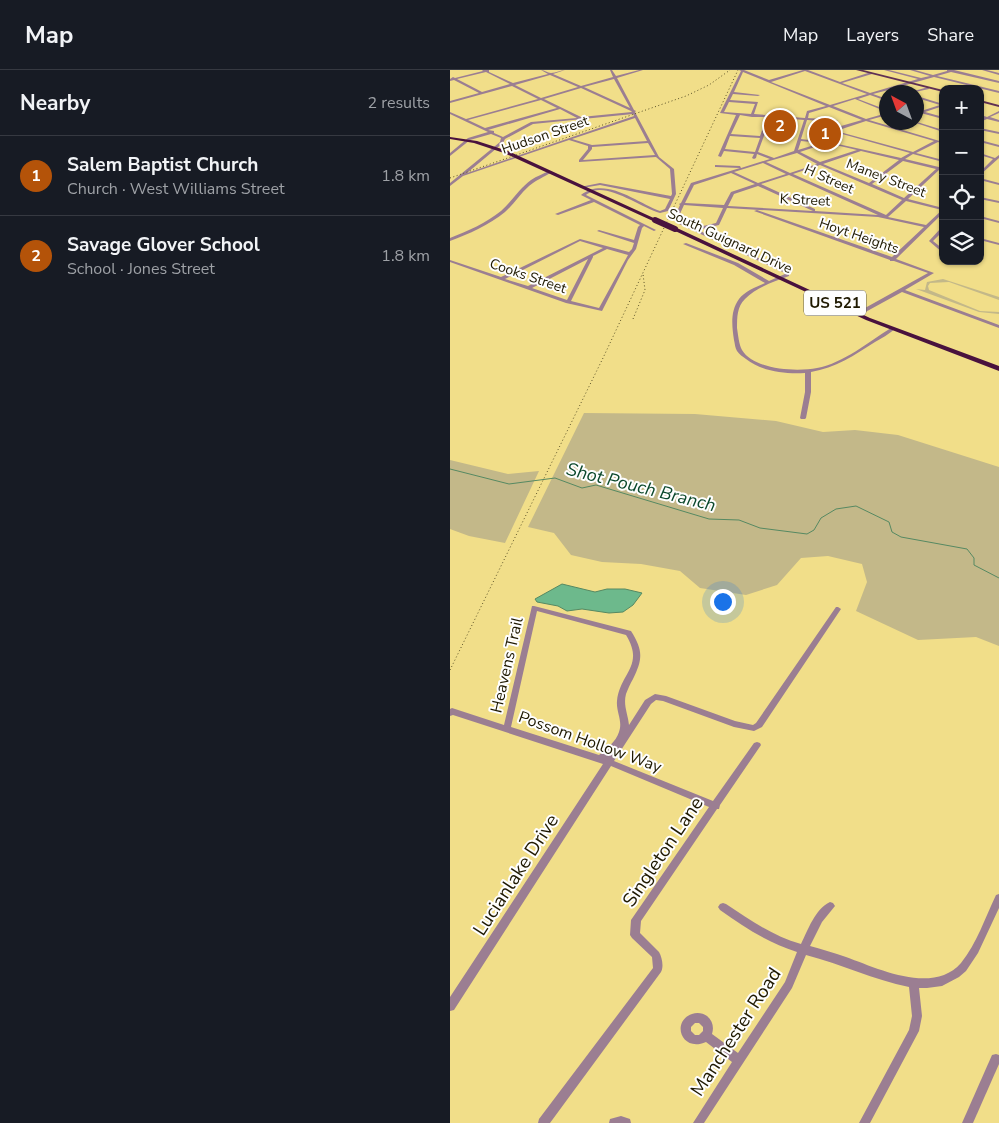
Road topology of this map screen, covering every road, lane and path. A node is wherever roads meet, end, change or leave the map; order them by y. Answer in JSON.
{"nodes":[{"id":1,"x":493,"y":70,"type":"edge"},
{"id":2,"x":542,"y":70,"type":"edge"},
{"id":3,"x":564,"y":70,"type":"edge"},
{"id":4,"x":611,"y":70,"type":"edge"},
{"id":5,"x":642,"y":70,"type":"edge"},
{"id":6,"x":742,"y":70,"type":"edge"},
{"id":7,"x":806,"y":70,"type":"edge"},
{"id":8,"x":858,"y":70,"type":"edge"},
{"id":9,"x":885,"y":70,"type":"edge"},
{"id":10,"x":911,"y":70,"type":"edge"},
{"id":11,"x":950,"y":70,"type":"edge"},
{"id":12,"x":983,"y":70,"type":"edge"},
{"id":13,"x":485,"y":71,"type":"edge"},
{"id":14,"x":871,"y":73,"type":"junction"},
{"id":15,"x":551,"y":74,"type":"junction"},
{"id":16,"x":999,"y":75,"type":"edge"},
{"id":17,"x":614,"y":76,"type":"junction"},
{"id":18,"x":934,"y":76,"type":"junction"},
{"id":19,"x":451,"y":79,"type":"edge"},
{"id":20,"x":922,"y":79,"type":"junction"},
{"id":21,"x":990,"y":80,"type":"junction"},
{"id":22,"x":769,"y":82,"type":"junction"},
{"id":23,"x":999,"y":82,"type":"edge"},
{"id":24,"x":839,"y":83,"type":"junction"},
{"id":25,"x":909,"y":83,"type":"junction"},
{"id":26,"x":512,"y":84,"type":"junction"},
{"id":27,"x":902,"y":85,"type":"edge"},
{"id":28,"x":972,"y":85,"type":"edge"},
{"id":29,"x":978,"y":85,"type":"edge"},
{"id":30,"x":579,"y":87,"type":"junction"},
{"id":31,"x":928,"y":88,"type":"junction"},
{"id":32,"x":984,"y":88,"type":"edge"},
{"id":33,"x":924,"y":89,"type":"edge"},
{"id":34,"x":939,"y":91,"type":"edge"},
{"id":35,"x":879,"y":92,"type":"edge"},
{"id":36,"x":999,"y":92,"type":"edge"},
{"id":37,"x":481,"y":93,"type":"junction"},
{"id":38,"x":731,"y":93,"type":"junction"},
{"id":39,"x":871,"y":94,"type":"junction"},
{"id":40,"x":758,"y":95,"type":"dead end"},
{"id":41,"x":879,"y":97,"type":"edge"},
{"id":42,"x":540,"y":98,"type":"junction"},
{"id":43,"x":856,"y":98,"type":"junction"},
{"id":44,"x":728,"y":100,"type":"junction"},
{"id":45,"x":924,"y":100,"type":"edge"},
{"id":46,"x":451,"y":101,"type":"edge"},
{"id":47,"x":984,"y":102,"type":"edge"},
{"id":48,"x":939,"y":105,"type":"edge"},
{"id":49,"x":829,"y":106,"type":"junction"},
{"id":50,"x":999,"y":106,"type":"edge"},
{"id":51,"x":939,"y":107,"type":"edge"},
{"id":52,"x":560,"y":108,"type":"junction"},
{"id":53,"x":879,"y":109,"type":"edge"},
{"id":54,"x":840,"y":110,"type":"junction"},
{"id":55,"x":924,"y":110,"type":"edge"},
{"id":56,"x":808,"y":112,"type":"junction"},
{"id":57,"x":999,"y":112,"type":"edge"},
{"id":58,"x":450,"y":113,"type":"edge"},
{"id":59,"x":924,"y":113,"type":"edge"},
{"id":60,"x":635,"y":114,"type":"junction"},
{"id":61,"x":738,"y":115,"type":"junction"},
{"id":62,"x":879,"y":115,"type":"edge"},
{"id":63,"x":752,"y":116,"type":"junction"},
{"id":64,"x":769,"y":117,"type":"junction"},
{"id":65,"x":939,"y":117,"type":"edge"},
{"id":66,"x":984,"y":117,"type":"edge"},
{"id":67,"x":580,"y":118,"type":"junction"},
{"id":68,"x":783,"y":118,"type":"junction"},
{"id":69,"x":987,"y":118,"type":"junction"},
{"id":70,"x":984,"y":119,"type":"edge"},
{"id":71,"x":466,"y":120,"type":"junction"},
{"id":72,"x":806,"y":120,"type":"junction"},
{"id":73,"x":865,"y":120,"type":"junction"},
{"id":74,"x":837,"y":121,"type":"junction"},
{"id":75,"x":999,"y":121,"type":"edge"},
{"id":76,"x":924,"y":125,"type":"edge"},
{"id":77,"x":486,"y":129,"type":"junction"},
{"id":78,"x":984,"y":129,"type":"edge"},
{"id":79,"x":835,"y":130,"type":"junction"},
{"id":80,"x":940,"y":130,"type":"edge"},
{"id":81,"x":493,"y":132,"type":"junction"},
{"id":82,"x":999,"y":134,"type":"edge"},
{"id":83,"x":729,"y":135,"type":"junction"},
{"id":84,"x":450,"y":138,"type":"edge"},
{"id":85,"x":503,"y":138,"type":"junction"},
{"id":86,"x":762,"y":138,"type":"junction"},
{"id":87,"x":568,"y":139,"type":"junction"},
{"id":88,"x":466,"y":140,"type":"junction"},
{"id":89,"x":799,"y":140,"type":"junction"},
{"id":90,"x":939,"y":140,"type":"edge"},
{"id":91,"x":650,"y":142,"type":"junction"},
{"id":92,"x":936,"y":142,"type":"junction"},
{"id":93,"x":939,"y":142,"type":"edge"},
{"id":94,"x":984,"y":142,"type":"edge"},
{"id":95,"x":825,"y":143,"type":"junction"},
{"id":96,"x":590,"y":145,"type":"junction"},
{"id":97,"x":999,"y":146,"type":"edge"},
{"id":98,"x":494,"y":148,"type":"junction"},
{"id":99,"x":723,"y":150,"type":"junction"},
{"id":100,"x":861,"y":150,"type":"junction"},
{"id":101,"x":796,"y":152,"type":"junction"},
{"id":102,"x":914,"y":152,"type":"junction"},
{"id":103,"x":756,"y":153,"type":"junction"},
{"id":104,"x":450,"y":155,"type":"edge"},
{"id":105,"x":984,"y":155,"type":"edge"},
{"id":106,"x":657,"y":156,"type":"junction"},
{"id":107,"x":720,"y":156,"type":"dead end"},
{"id":108,"x":517,"y":157,"type":"junction"},
{"id":109,"x":998,"y":157,"type":"edge"},
{"id":110,"x":754,"y":158,"type":"dead end"},
{"id":111,"x":774,"y":159,"type":"junction"},
{"id":112,"x":901,"y":160,"type":"junction"},
{"id":113,"x":939,"y":160,"type":"edge"},
{"id":114,"x":763,"y":162,"type":"junction"},
{"id":115,"x":820,"y":164,"type":"junction"},
{"id":116,"x":990,"y":165,"type":"junction"},
{"id":117,"x":716,"y":166,"type":"dead end"},
{"id":118,"x":539,"y":167,"type":"junction"},
{"id":119,"x":999,"y":167,"type":"edge"},
{"id":120,"x":746,"y":168,"type":"junction"},
{"id":121,"x":939,"y":169,"type":"edge"},
{"id":122,"x":984,"y":170,"type":"edge"},
{"id":123,"x":939,"y":171,"type":"edge"},
{"id":124,"x":550,"y":172,"type":"junction"},
{"id":125,"x":731,"y":172,"type":"junction"},
{"id":126,"x":790,"y":174,"type":"junction"},
{"id":127,"x":460,"y":176,"type":"junction"},
{"id":128,"x":537,"y":177,"type":"junction"},
{"id":129,"x":984,"y":180,"type":"edge"},
{"id":130,"x":756,"y":184,"type":"junction"},
{"id":131,"x":999,"y":184,"type":"edge"},
{"id":132,"x":450,"y":185,"type":"edge"},
{"id":133,"x":870,"y":185,"type":"junction"},
{"id":134,"x":582,"y":187,"type":"junction"},
{"id":135,"x":591,"y":191,"type":"junction"},
{"id":136,"x":673,"y":198,"type":"junction"},
{"id":137,"x":984,"y":199,"type":"edge"},
{"id":138,"x":904,"y":200,"type":"junction"},
{"id":139,"x":593,"y":201,"type":"junction"},
{"id":140,"x":999,"y":202,"type":"edge"},
{"id":141,"x":681,"y":204,"type":"junction"},
{"id":142,"x":725,"y":207,"type":"junction"},
{"id":143,"x":750,"y":208,"type":"junction"},
{"id":144,"x":939,"y":209,"type":"edge"},
{"id":145,"x":819,"y":212,"type":"junction"},
{"id":146,"x":557,"y":214,"type":"dead end"},
{"id":147,"x":939,"y":214,"type":"edge"},
{"id":148,"x":886,"y":217,"type":"junction"},
{"id":149,"x":984,"y":219,"type":"edge"},
{"id":150,"x":999,"y":222,"type":"edge"},
{"id":151,"x":643,"y":225,"type":"junction"},
{"id":152,"x":928,"y":226,"type":"junction"},
{"id":153,"x":939,"y":228,"type":"edge"},
{"id":154,"x":695,"y":229,"type":"junction"},
{"id":155,"x":654,"y":230,"type":"dead end"},
{"id":156,"x":599,"y":232,"type":"dead end"},
{"id":157,"x":939,"y":233,"type":"edge"},
{"id":158,"x":450,"y":240,"type":"edge"},
{"id":159,"x":984,"y":240,"type":"edge"},
{"id":160,"x":636,"y":242,"type":"junction"},
{"id":161,"x":999,"y":243,"type":"edge"},
{"id":162,"x":685,"y":244,"type":"dead end"},
{"id":163,"x":606,"y":247,"type":"junction"},
{"id":164,"x":939,"y":248,"type":"edge"},
{"id":165,"x":630,"y":254,"type":"junction"},
{"id":166,"x":591,"y":257,"type":"junction"},
{"id":167,"x":892,"y":260,"type":"junction"},
{"id":168,"x":450,"y":261,"type":"edge"},
{"id":169,"x":780,"y":278,"type":"junction"},
{"id":170,"x":501,"y":279,"type":"junction"},
{"id":171,"x":769,"y":282,"type":"junction"},
{"id":172,"x":528,"y":288,"type":"junction"},
{"id":173,"x":902,"y":290,"type":"junction"},
{"id":174,"x":568,"y":302,"type":"junction"},
{"id":175,"x":858,"y":314,"type":"junction"},
{"id":176,"x":999,"y":326,"type":"edge"},
{"id":177,"x":893,"y":329,"type":"junction"},
{"id":178,"x":998,"y":366,"type":"edge"},
{"id":179,"x":808,"y":371,"type":"junction"},
{"id":180,"x":803,"y":418,"type":"dead end"},
{"id":181,"x":838,"y":609,"type":"dead end"},
{"id":182,"x":451,"y":712,"type":"edge"},
{"id":183,"x":506,"y":728,"type":"junction"},
{"id":184,"x":757,"y":745,"type":"dead end"},
{"id":185,"x":605,"y":761,"type":"junction"},
{"id":186,"x":716,"y":806,"type":"junction"},
{"id":187,"x":999,"y":898,"type":"edge"},
{"id":188,"x":830,"y":906,"type":"dead end"},
{"id":189,"x":723,"y":907,"type":"dead end"},
{"id":190,"x":803,"y":950,"type":"junction"},
{"id":191,"x":914,"y":983,"type":"junction"},
{"id":192,"x":450,"y":1006,"type":"edge"},
{"id":193,"x":706,"y":1036,"type":"dead end"},
{"id":194,"x":996,"y":1059,"type":"dead end"},
{"id":195,"x":739,"y":1060,"type":"junction"},
{"id":196,"x":543,"y":1123,"type":"edge"},
{"id":197,"x":614,"y":1123,"type":"edge"},
{"id":198,"x":626,"y":1123,"type":"edge"},
{"id":199,"x":698,"y":1123,"type":"edge"},
{"id":200,"x":864,"y":1123,"type":"edge"},
{"id":201,"x":967,"y":1123,"type":"edge"}],
"edges":[{"from":1,"to":13,"type":"street"},
{"from":2,"to":15,"type":"street"},
{"from":3,"to":15,"type":"street"},
{"from":4,"to":17,"type":"street"},
{"from":5,"to":17,"type":"street"},
{"from":6,"to":22,"type":"street"},
{"from":6,"to":38,"type":"street"},
{"from":7,"to":22,"type":"street"},
{"from":7,"to":24,"type":"street"},
{"from":8,"to":14,"type":"main road"},
{"from":9,"to":20,"type":"street"},
{"from":10,"to":18,"type":"street"},
{"from":11,"to":18,"type":"street"},
{"from":11,"to":21,"type":"street"},
{"from":12,"to":16,"type":"street"},
{"from":13,"to":19,"type":"street"},
{"from":13,"to":26,"type":"street"},
{"from":14,"to":24,"type":"street"},
{"from":14,"to":25,"type":"main road"},
{"from":15,"to":26,"type":"street"},
{"from":15,"to":30,"type":"street"},
{"from":16,"to":21,"type":"street"},
{"from":17,"to":30,"type":"street"},
{"from":17,"to":60,"type":"street"},
{"from":18,"to":20,"type":"street"},
{"from":18,"to":28,"type":"street"},
{"from":19,"to":37,"type":"street"},
{"from":20,"to":25,"type":"street"},
{"from":21,"to":23,"type":"street"},
{"from":21,"to":29,"type":"street"},
{"from":22,"to":49,"type":"street"},
{"from":24,"to":39,"type":"street"},
{"from":25,"to":27,"type":"street"},
{"from":25,"to":31,"type":"main road"},
{"from":26,"to":37,"type":"street"},
{"from":26,"to":42,"type":"street"},
{"from":30,"to":42,"type":"street"},
{"from":30,"to":60,"type":"street"},
{"from":31,"to":33,"type":"street"},
{"from":31,"to":34,"type":"main road"},
{"from":32,"to":36,"type":"street"},
{"from":35,"to":39,"type":"street"},
{"from":37,"to":46,"type":"street"},
{"from":38,"to":40,"type":"street"},
{"from":38,"to":44,"type":"street"},
{"from":39,"to":41,"type":"street"},
{"from":39,"to":43,"type":"street"},
{"from":42,"to":52,"type":"street"},
{"from":42,"to":71,"type":"street"},
{"from":43,"to":49,"type":"street"},
{"from":43,"to":53,"type":"street"},
{"from":44,"to":61,"type":"street"},
{"from":44,"to":63,"type":"street"},
{"from":45,"to":48,"type":"street"},
{"from":47,"to":50,"type":"main road"},
{"from":49,"to":54,"type":"street"},
{"from":49,"to":56,"type":"street"},
{"from":51,"to":55,"type":"street"},
{"from":52,"to":67,"type":"street"},
{"from":52,"to":77,"type":"street"},
{"from":54,"to":73,"type":"street"},
{"from":54,"to":74,"type":"street"},
{"from":56,"to":68,"type":"street"},
{"from":56,"to":72,"type":"street"},
{"from":57,"to":69,"type":"street"},
{"from":58,"to":71,"type":"street"},
{"from":59,"to":65,"type":"street"},
{"from":60,"to":67,"type":"street"},
{"from":60,"to":87,"type":"street","name":"Hudson Street"},
{"from":60,"to":91,"type":"street"},
{"from":61,"to":63,"type":"street"},
{"from":61,"to":83,"type":"street"},
{"from":62,"to":73,"type":"street"},
{"from":63,"to":64,"type":"street"},
{"from":64,"to":68,"type":"street"},
{"from":64,"to":86,"type":"street"},
{"from":66,"to":69,"type":"street"},
{"from":67,"to":85,"type":"street"},
{"from":68,"to":72,"type":"street"},
{"from":69,"to":70,"type":"street"},
{"from":69,"to":75,"type":"street"},
{"from":71,"to":77,"type":"street"},
{"from":72,"to":74,"type":"street"},
{"from":72,"to":89,"type":"street"},
{"from":73,"to":79,"type":"street"},
{"from":73,"to":92,"type":"street"},
{"from":74,"to":79,"type":"street"},
{"from":76,"to":80,"type":"street"},
{"from":77,"to":81,"type":"street"},
{"from":78,"to":82,"type":"street"},
{"from":79,"to":95,"type":"street"},
{"from":79,"to":102,"type":"street"},
{"from":81,"to":85,"type":"street"},
{"from":81,"to":88,"type":"street"},
{"from":83,"to":86,"type":"street"},
{"from":83,"to":99,"type":"street"},
{"from":84,"to":88,"type":"highway","name":"South Guignard Drive","number":"US 521"},
{"from":85,"to":98,"type":"street"},
{"from":86,"to":103,"type":"street"},
{"from":87,"to":96,"type":"street"},
{"from":87,"to":108,"type":"street","name":"Hudson Street"},
{"from":88,"to":98,"type":"highway","name":"South Guignard Drive","number":"US 521"},
{"from":88,"to":104,"type":"street"},
{"from":89,"to":95,"type":"street"},
{"from":89,"to":101,"type":"street"},
{"from":90,"to":92,"type":"street"},
{"from":91,"to":96,"type":"street"},
{"from":91,"to":106,"type":"street"},
{"from":92,"to":93,"type":"street"},
{"from":92,"to":102,"type":"street"},
{"from":94,"to":97,"type":"street"},
{"from":95,"to":100,"type":"street"},
{"from":95,"to":101,"type":"street"},
{"from":96,"to":106,"type":"street"},
{"from":98,"to":108,"type":"highway","name":"South Guignard Drive","number":"US 521"},
{"from":98,"to":127,"type":"street"},
{"from":99,"to":103,"type":"street"},
{"from":99,"to":107,"type":"street"},
{"from":100,"to":112,"type":"street"},
{"from":100,"to":115,"type":"street"},
{"from":101,"to":111,"type":"street"},
{"from":101,"to":115,"type":"street","name":"Maney Street"},
{"from":102,"to":112,"type":"street"},
{"from":102,"to":113,"type":"street"},
{"from":103,"to":110,"type":"street"},
{"from":103,"to":111,"type":"street"},
{"from":105,"to":109,"type":"street"},
{"from":106,"to":136,"type":"street"},
{"from":108,"to":118,"type":"highway","name":"South Guignard Drive","number":"US 521"},
{"from":108,"to":127,"type":"street","name":"Hudson Street"},
{"from":109,"to":116,"type":"street"},
{"from":111,"to":114,"type":"street"},
{"from":112,"to":121,"type":"street"},
{"from":112,"to":133,"type":"street"},
{"from":114,"to":120,"type":"street"},
{"from":114,"to":126,"type":"street","name":"H Street"},
{"from":115,"to":126,"type":"street"},
{"from":115,"to":133,"type":"street","name":"Maney Street"},
{"from":116,"to":119,"type":"street"},
{"from":116,"to":122,"type":"street"},
{"from":117,"to":120,"type":"street"},
{"from":118,"to":124,"type":"highway","name":"South Guignard Drive","number":"US 521"},
{"from":118,"to":128,"type":"street"},
{"from":120,"to":125,"type":"street"},
{"from":123,"to":138,"type":"street"},
{"from":124,"to":128,"type":"street"},
{"from":124,"to":134,"type":"highway","name":"South Guignard Drive","number":"US 521"},
{"from":125,"to":130,"type":"street"},
{"from":125,"to":141,"type":"street"},
{"from":126,"to":130,"type":"street"},
{"from":126,"to":148,"type":"street","name":"H Street"},
{"from":127,"to":132,"type":"street"},
{"from":128,"to":158,"type":"street"},
{"from":129,"to":131,"type":"street"},
{"from":130,"to":142,"type":"street"},
{"from":130,"to":145,"type":"street"},
{"from":133,"to":138,"type":"street","name":"Maney Street"},
{"from":134,"to":135,"type":"highway","name":"South Guignard Drive","number":"US 521"},
{"from":134,"to":136,"type":"street"},
{"from":135,"to":136,"type":"street"},
{"from":135,"to":139,"type":"street"},
{"from":135,"to":169,"type":"highway","name":"South Guignard Drive","number":"US 521","bridge":true},
{"from":137,"to":140,"type":"street"},
{"from":138,"to":144,"type":"street","name":"Maney Street"},
{"from":138,"to":148,"type":"street"},
{"from":139,"to":146,"type":"street"},
{"from":139,"to":151,"type":"street"},
{"from":141,"to":142,"type":"street","name":"K Street"},
{"from":141,"to":154,"type":"street"},
{"from":142,"to":143,"type":"street","name":"K Street"},
{"from":142,"to":154,"type":"street"},
{"from":143,"to":145,"type":"street","name":"K Street"},
{"from":143,"to":167,"type":"street","name":"Hoyt Heights"},
{"from":145,"to":148,"type":"street","name":"K Street"},
{"from":147,"to":152,"type":"street"},
{"from":148,"to":152,"type":"street","name":"K Street"},
{"from":149,"to":150,"type":"street"},
{"from":151,"to":155,"type":"street"},
{"from":151,"to":160,"type":"street"},
{"from":152,"to":153,"type":"street","name":"K Street"},
{"from":152,"to":167,"type":"street"},
{"from":154,"to":169,"type":"street"},
{"from":156,"to":160,"type":"street"},
{"from":157,"to":164,"type":"street"},
{"from":159,"to":161,"type":"street"},
{"from":160,"to":165,"type":"street"},
{"from":162,"to":171,"type":"street"},
{"from":163,"to":165,"type":"street"},
{"from":163,"to":166,"type":"street"},
{"from":163,"to":170,"type":"street"},
{"from":165,"to":174,"type":"street","name":"Cooks Street"},
{"from":166,"to":172,"type":"street"},
{"from":166,"to":174,"type":"street"},
{"from":167,"to":173,"type":"street","name":"Hoyt Heights"},
{"from":168,"to":170,"type":"street","name":"Cooks Street"},
{"from":169,"to":171,"type":"street"},
{"from":169,"to":175,"type":"highway","name":"South Guignard Drive","number":"US 521"},
{"from":170,"to":172,"type":"street","name":"Cooks Street"},
{"from":171,"to":179,"type":"street"},
{"from":172,"to":174,"type":"street","name":"Cooks Street"},
{"from":173,"to":175,"type":"street"},
{"from":173,"to":176,"type":"street"},
{"from":175,"to":177,"type":"highway","name":"South Guignard Drive","number":"US 521"},
{"from":177,"to":178,"type":"highway","name":"South Guignard Drive","number":"US 521"},
{"from":177,"to":179,"type":"street"},
{"from":179,"to":180,"type":"street"},
{"from":181,"to":185,"type":"street"},
{"from":182,"to":183,"type":"street","name":"Possom Hollow Way"},
{"from":183,"to":185,"type":"street","name":"Possom Hollow Way"},
{"from":183,"to":185,"type":"street","name":"Heavens Trail"},
{"from":184,"to":186,"type":"street","name":"Singleton Lane"},
{"from":185,"to":186,"type":"street","name":"Possom Hollow Way"},
{"from":185,"to":192,"type":"street","name":"Lucianlake Drive"},
{"from":186,"to":196,"type":"street","name":"Singleton Lane"},
{"from":187,"to":191,"type":"street"},
{"from":188,"to":190,"type":"street","name":"Manchester Road"},
{"from":189,"to":190,"type":"street"},
{"from":190,"to":191,"type":"street"},
{"from":190,"to":195,"type":"street","name":"Manchester Road"},
{"from":191,"to":200,"type":"street"},
{"from":193,"to":195,"type":"street"},
{"from":194,"to":201,"type":"street"},
{"from":195,"to":199,"type":"street","name":"Manchester Road"},
{"from":197,"to":198,"type":"street"}]}
